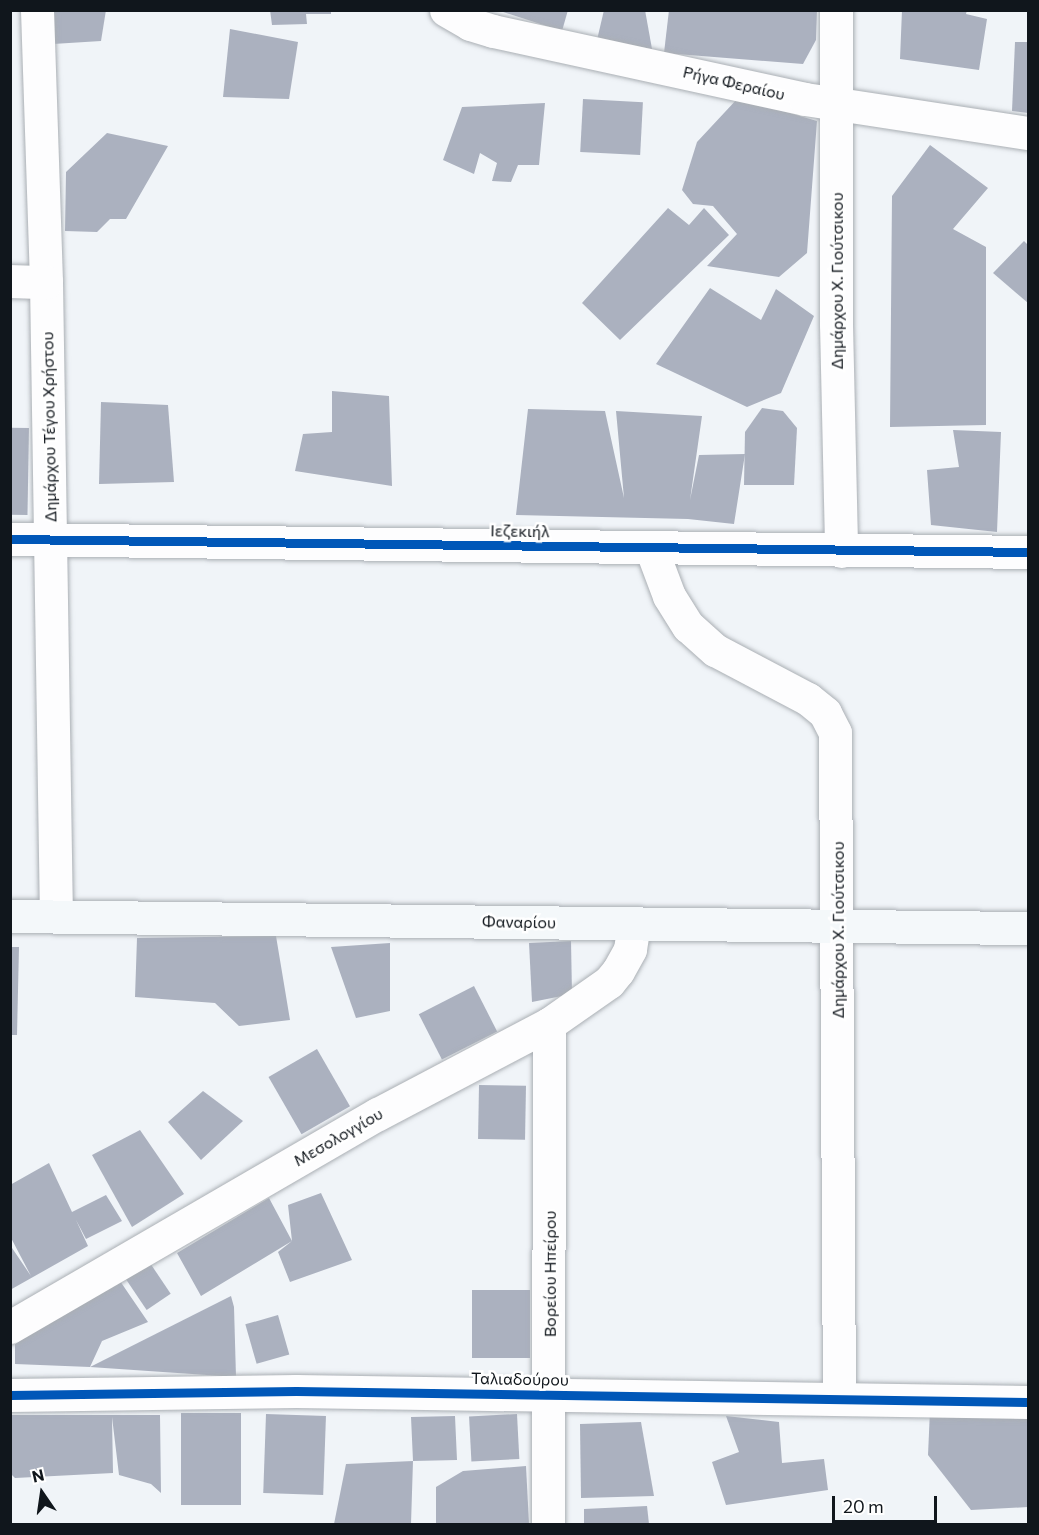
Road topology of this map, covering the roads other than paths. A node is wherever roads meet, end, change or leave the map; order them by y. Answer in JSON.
{"nodes":[{"id":1,"x":37,"y":10,"type":"edge"},
{"id":2,"x":446,"y":10,"type":"edge"},
{"id":3,"x":836,"y":10,"type":"edge"},
{"id":4,"x":836,"y":104,"type":"junction"},
{"id":5,"x":1029,"y":133,"type":"edge"},
{"id":6,"x":10,"y":281,"type":"edge"},
{"id":7,"x":46,"y":282,"type":"junction"},
{"id":8,"x":10,"y":539,"type":"edge"},
{"id":9,"x":51,"y":539,"type":"junction"},
{"id":10,"x":651,"y":548,"type":"junction"},
{"id":11,"x":841,"y":550,"type":"junction"},
{"id":12,"x":1029,"y":552,"type":"edge"},
{"id":13,"x":10,"y":916,"type":"edge"},
{"id":14,"x":56,"y":916,"type":"junction"},
{"id":15,"x":634,"y":923,"type":"junction"},
{"id":16,"x":838,"y":926,"type":"junction"},
{"id":17,"x":1029,"y":928,"type":"edge"},
{"id":18,"x":549,"y":1024,"type":"junction"},
{"id":19,"x":10,"y":1327,"type":"edge"},
{"id":20,"x":10,"y":1395,"type":"edge"},
{"id":21,"x":550,"y":1395,"type":"junction"},
{"id":22,"x":839,"y":1399,"type":"junction"},
{"id":23,"x":1029,"y":1402,"type":"edge"},
{"id":24,"x":548,"y":1524,"type":"edge"}],
"edges":[{"from":1,"to":7,"type":"street","name":"Δημάρχου Τέγου Χρήστου"},
{"from":2,"to":4,"type":"street","name":"Ρήγα Φεραίου"},
{"from":3,"to":4,"type":"street","name":"Δημάρχου Χ. Γιούτσικου"},
{"from":4,"to":5,"type":"street","name":"Ρήγα Φεραίου"},
{"from":4,"to":11,"type":"street","name":"Δημάρχου Χ. Γιούτσικου"},
{"from":6,"to":7,"type":"street"},
{"from":7,"to":9,"type":"street","name":"Δημάρχου Τέγου Χρήστου"},
{"from":8,"to":9,"type":"street","name":"Ιεζεκιήλ"},
{"from":9,"to":10,"type":"street","name":"Ιεζεκιήλ"},
{"from":9,"to":14,"type":"street","name":"Δημάρχου Τέγου Χρήστου"},
{"from":10,"to":11,"type":"street","name":"Ιεζεκιήλ"},
{"from":10,"to":16,"type":"street","name":"Δημάρχου Χ. Γιούτσικου"},
{"from":11,"to":12,"type":"street","name":"Ιεζεκιήλ"},
{"from":13,"to":14,"type":"main road","name":"Φαναρίου"},
{"from":14,"to":15,"type":"main road","name":"Φαναρίου"},
{"from":15,"to":16,"type":"main road","name":"Φαναρίου"},
{"from":15,"to":18,"type":"street","name":"Μεσολογγίου"},
{"from":16,"to":17,"type":"main road","name":"Φαναρίου"},
{"from":16,"to":22,"type":"street","name":"Δημάρχου Χ. Γιούτσικου"},
{"from":18,"to":19,"type":"street","name":"Μεσολογγίου"},
{"from":18,"to":21,"type":"street","name":"Βορείου Ηπείρου"},
{"from":20,"to":21,"type":"street","name":"Ταλιαδούρου"},
{"from":21,"to":22,"type":"street","name":"Ταλιαδούρου"},
{"from":21,"to":24,"type":"street","name":"Βορείου Ηπείρου"},
{"from":22,"to":23,"type":"street","name":"Ταλιαδούρου"}]}
